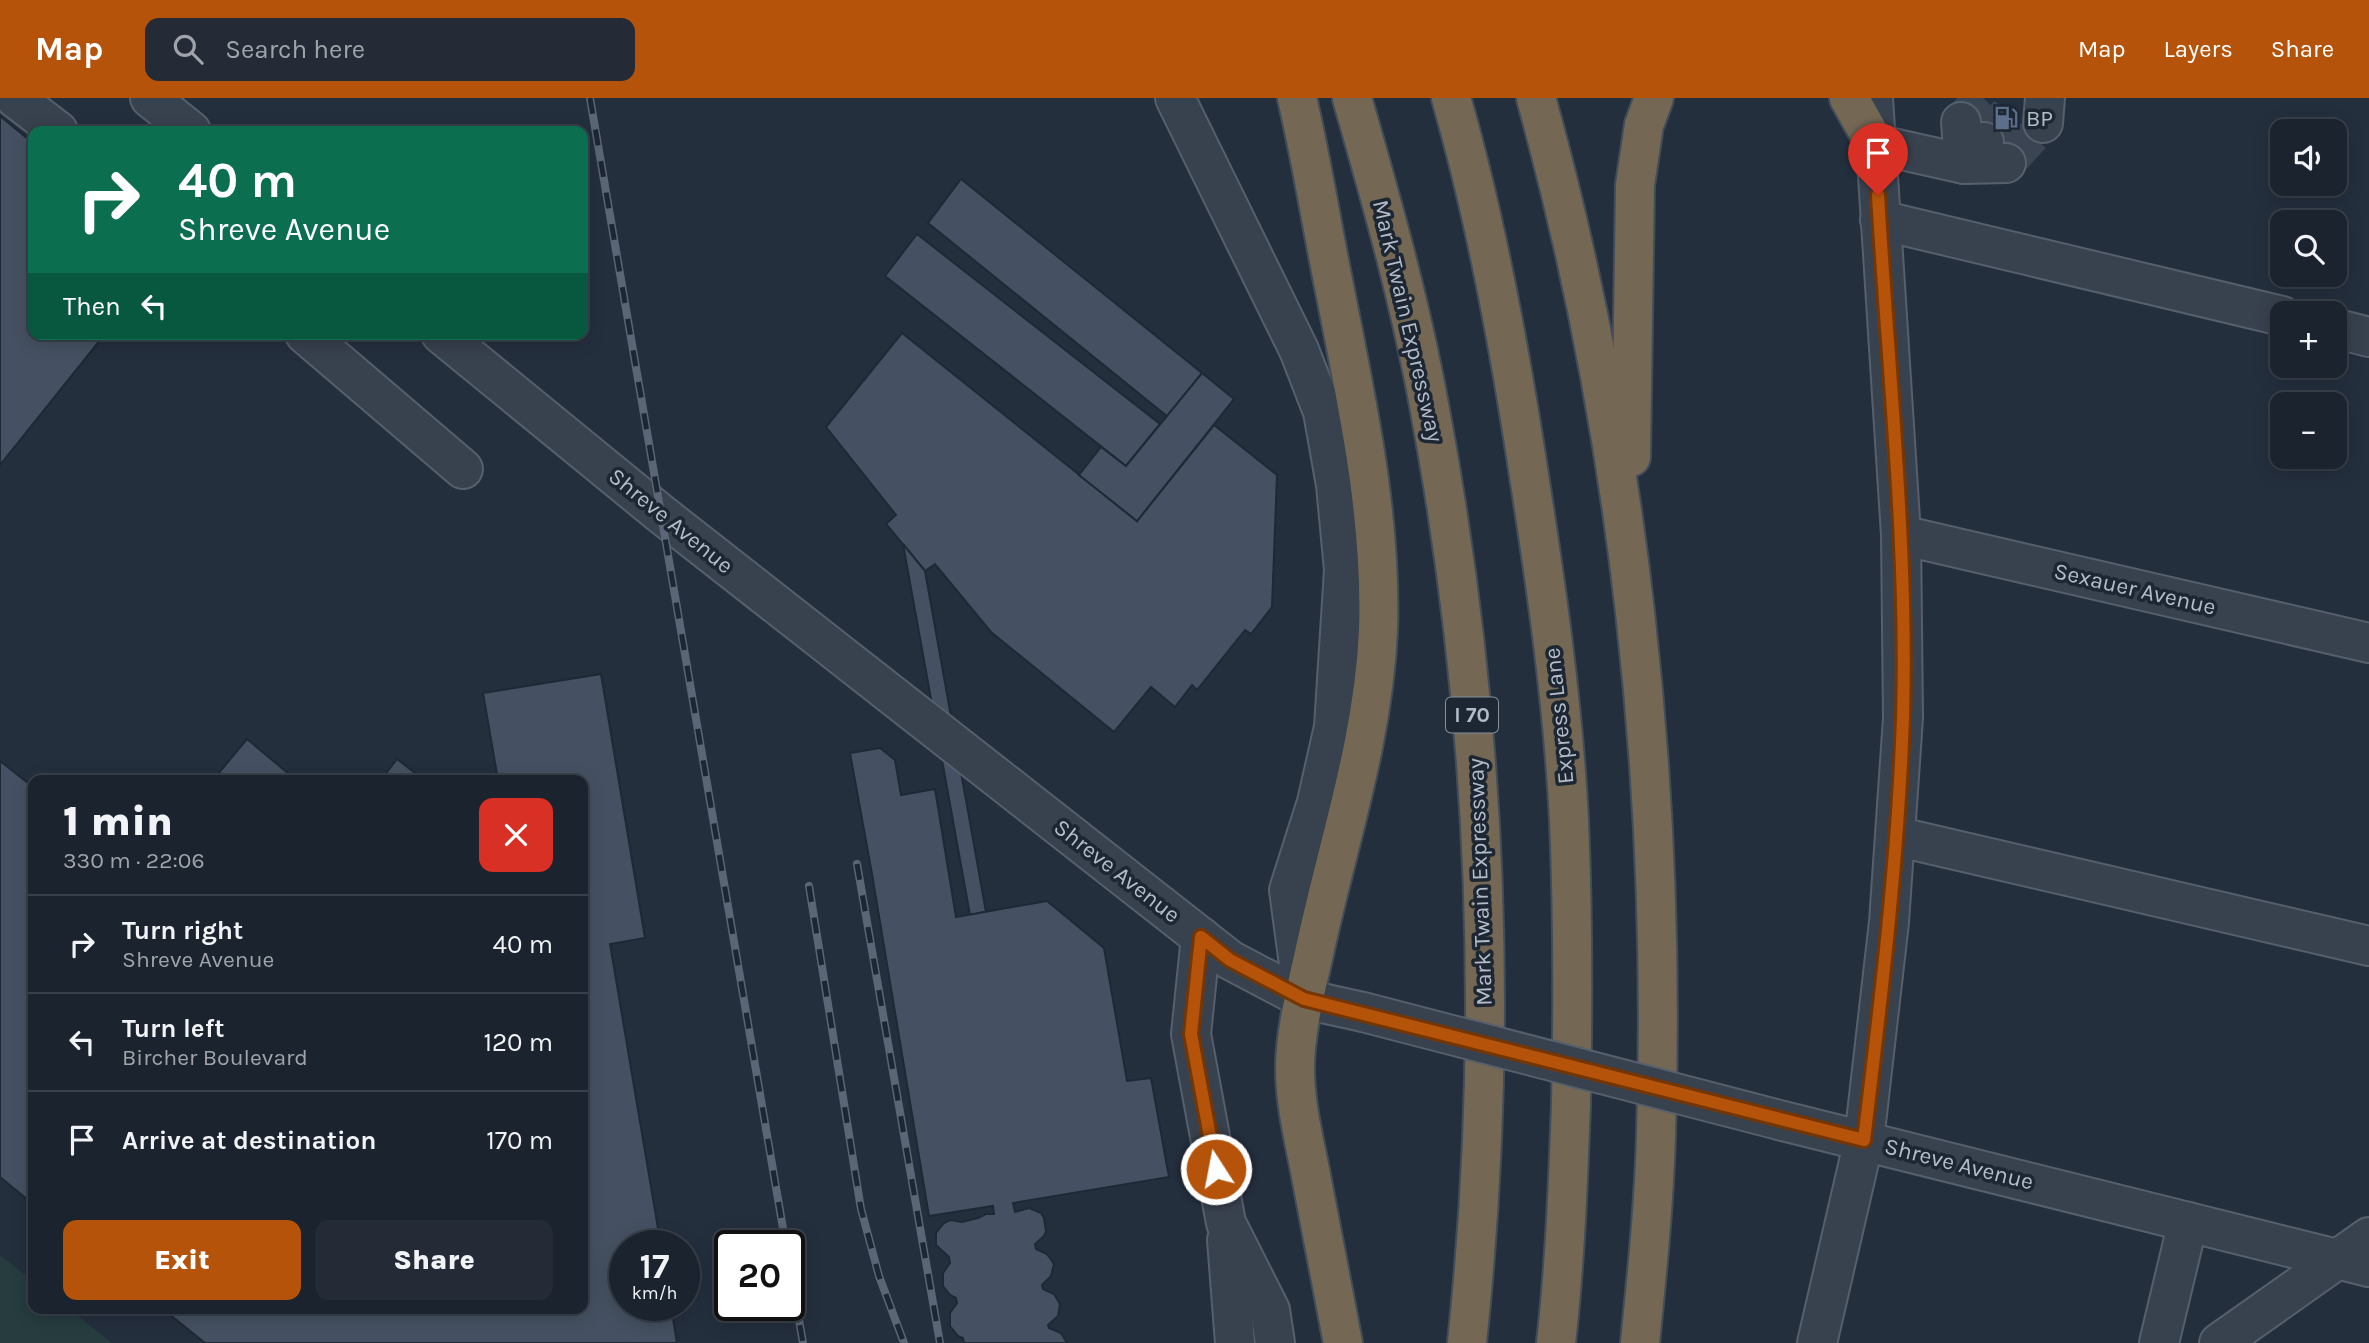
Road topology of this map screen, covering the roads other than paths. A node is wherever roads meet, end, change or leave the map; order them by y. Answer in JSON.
{"nodes":[{"id":1,"x":15,"y":98,"type":"edge"},
{"id":2,"x":150,"y":98,"type":"edge"},
{"id":3,"x":1175,"y":98,"type":"edge"},
{"id":4,"x":1297,"y":98,"type":"edge"},
{"id":5,"x":1352,"y":98,"type":"edge"},
{"id":6,"x":1451,"y":98,"type":"edge"},
{"id":7,"x":1536,"y":98,"type":"edge"},
{"id":8,"x":1654,"y":98,"type":"edge"},
{"id":9,"x":1849,"y":98,"type":"edge"},
{"id":10,"x":1872,"y":98,"type":"edge"},
{"id":11,"x":51,"y":126,"type":"edge"},
{"id":12,"x":185,"y":126,"type":"edge"},
{"id":13,"x":1875,"y":144,"type":"junction"},
{"id":14,"x":1979,"y":148,"type":"dead end"},
{"id":15,"x":1880,"y":220,"type":"junction"},
{"id":16,"x":2270,"y":313,"type":"edge"},
{"id":17,"x":2347,"y":331,"type":"edge"},
{"id":18,"x":2369,"y":337,"type":"edge"},
{"id":19,"x":312,"y":340,"type":"edge"},
{"id":20,"x":448,"y":340,"type":"edge"},
{"id":21,"x":463,"y":469,"type":"dead end"},
{"id":22,"x":1901,"y":535,"type":"junction"},
{"id":23,"x":1629,"y":564,"type":"junction"},
{"id":24,"x":2369,"y":643,"type":"edge"},
{"id":25,"x":1895,"y":836,"type":"junction"},
{"id":26,"x":1201,"y":937,"type":"junction"},
{"id":27,"x":2369,"y":946,"type":"edge"},
{"id":28,"x":1304,"y":999,"type":"junction"},
{"id":29,"x":1864,"y":1140,"type":"junction"},
{"id":30,"x":2188,"y":1222,"type":"junction"},
{"id":31,"x":1226,"y":1223,"type":"junction"},
{"id":32,"x":2369,"y":1237,"type":"edge"},
{"id":33,"x":2353,"y":1263,"type":"edge"},
{"id":34,"x":1235,"y":1343,"type":"edge"},
{"id":35,"x":1275,"y":1343,"type":"edge"},
{"id":36,"x":1343,"y":1343,"type":"edge"},
{"id":37,"x":1467,"y":1343,"type":"edge"},
{"id":38,"x":1556,"y":1343,"type":"edge"},
{"id":39,"x":1640,"y":1343,"type":"edge"},
{"id":40,"x":1817,"y":1343,"type":"edge"},
{"id":41,"x":2159,"y":1343,"type":"edge"},
{"id":42,"x":2219,"y":1343,"type":"edge"}],
"edges":[{"from":1,"to":11,"type":"street"},
{"from":2,"to":12,"type":"street"},
{"from":3,"to":28,"type":"street"},
{"from":4,"to":28,"type":"highway"},
{"from":5,"to":37,"type":"highway","name":"Mark Twain Expressway","number":"I 70"},
{"from":6,"to":38,"type":"highway","name":"Express Lane"},
{"from":7,"to":23,"type":"highway"},
{"from":8,"to":23,"type":"highway"},
{"from":9,"to":13,"type":"highway"},
{"from":10,"to":13,"type":"street"},
{"from":13,"to":14,"type":"street"},
{"from":13,"to":15,"type":"street"},
{"from":15,"to":16,"type":"street"},
{"from":15,"to":22,"type":"street"},
{"from":17,"to":18,"type":"street"},
{"from":19,"to":21,"type":"street"},
{"from":20,"to":26,"type":"street","name":"Shreve Avenue"},
{"from":22,"to":24,"type":"street","name":"Sexauer Avenue"},
{"from":22,"to":25,"type":"street"},
{"from":23,"to":39,"type":"highway"},
{"from":25,"to":27,"type":"street"},
{"from":25,"to":29,"type":"street"},
{"from":26,"to":28,"type":"street","name":"Shreve Avenue"},
{"from":26,"to":31,"type":"street"},
{"from":28,"to":29,"type":"street","name":"Shreve Avenue","bridge":true},
{"from":28,"to":36,"type":"highway"},
{"from":29,"to":30,"type":"street","name":"Shreve Avenue"},
{"from":29,"to":40,"type":"street"},
{"from":30,"to":33,"type":"street","name":"Shreve Avenue"},
{"from":30,"to":41,"type":"street"},
{"from":31,"to":34,"type":"street"},
{"from":31,"to":35,"type":"street"},
{"from":32,"to":33,"type":"street"},
{"from":33,"to":42,"type":"street"}]}
